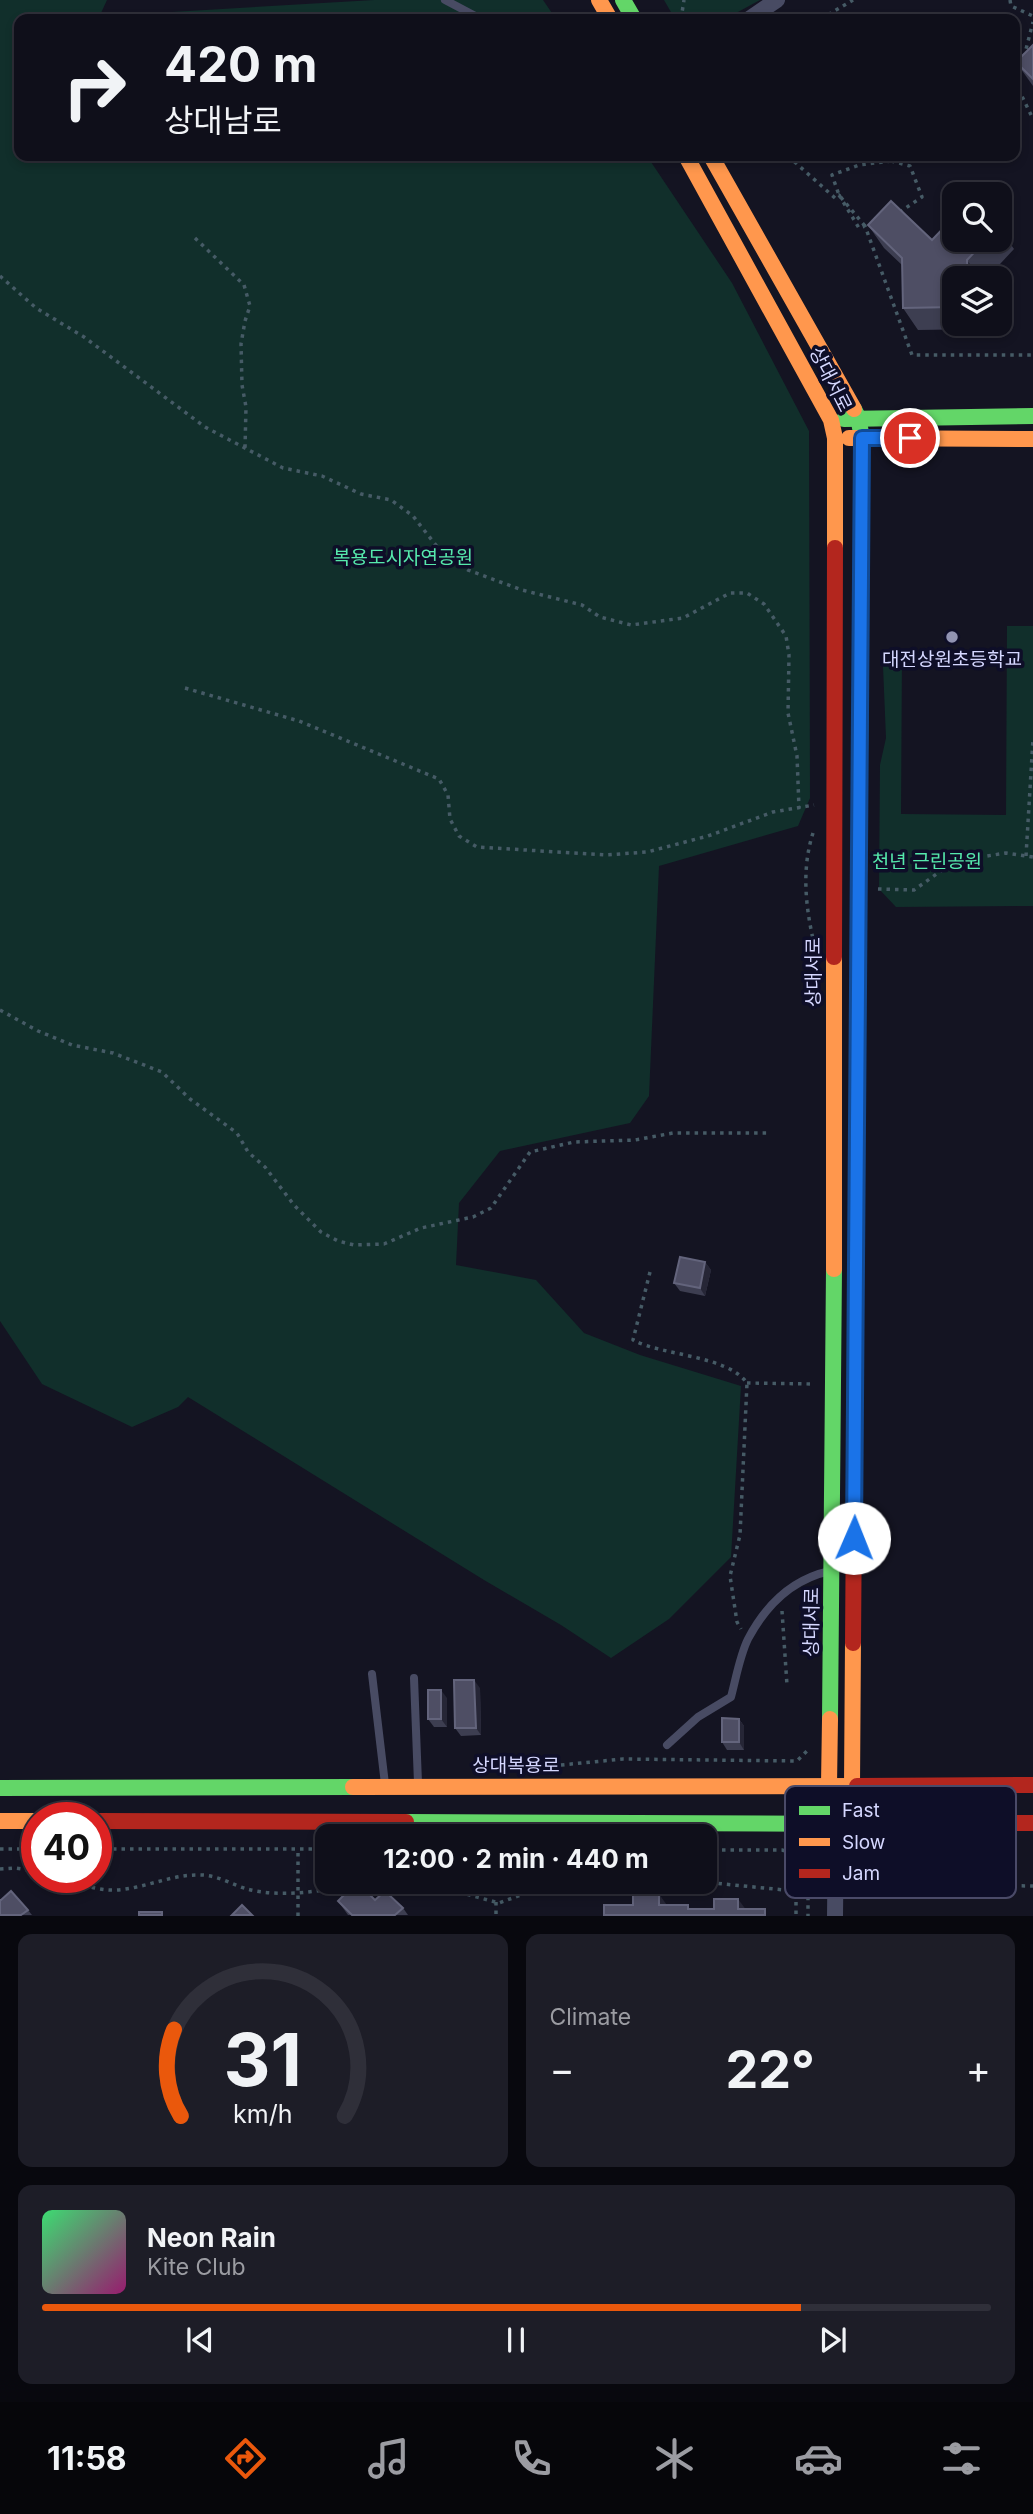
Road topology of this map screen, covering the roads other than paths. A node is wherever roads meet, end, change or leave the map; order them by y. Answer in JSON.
{"nodes":[{"id":1,"x":446,"y":0,"type":"edge"},
{"id":2,"x":777,"y":0,"type":"edge"},
{"id":3,"x":472,"y":14,"type":"edge"},
{"id":4,"x":757,"y":14,"type":"edge"},
{"id":5,"x":689,"y":161,"type":"edge"},
{"id":6,"x":714,"y":161,"type":"edge"},
{"id":7,"x":1033,"y":416,"type":"edge"},
{"id":8,"x":858,"y":417,"type":"junction"},
{"id":9,"x":831,"y":420,"type":"junction"},
{"id":10,"x":835,"y":438,"type":"junction"},
{"id":11,"x":862,"y":438,"type":"junction"},
{"id":12,"x":1033,"y":439,"type":"edge"},
{"id":13,"x":833,"y":1570,"type":"junction"},
{"id":14,"x":372,"y":1674,"type":"dead end"},
{"id":15,"x":414,"y":1678,"type":"dead end"},
{"id":16,"x":667,"y":1745,"type":"dead end"},
{"id":17,"x":829,"y":1785,"type":"junction"},
{"id":18,"x":852,"y":1785,"type":"junction"},
{"id":19,"x":1033,"y":1785,"type":"edge"},
{"id":20,"x":418,"y":1786,"type":"junction"},
{"id":21,"x":386,"y":1787,"type":"junction"},
{"id":22,"x":0,"y":1788,"type":"edge"},
{"id":23,"x":0,"y":1821,"type":"edge"},
{"id":24,"x":21,"y":1821,"type":"edge"},
{"id":25,"x":112,"y":1821,"type":"edge"},
{"id":26,"x":785,"y":1824,"type":"edge"},
{"id":27,"x":835,"y":1898,"type":"edge"},
{"id":28,"x":835,"y":1916,"type":"edge"}],
"edges":[{"from":1,"to":3,"type":"lane"},
{"from":2,"to":4,"type":"street"},
{"from":5,"to":9,"type":"street","name":"상대서로"},
{"from":6,"to":8,"type":"street","name":"상대서로"},
{"from":7,"to":8,"type":"street"},
{"from":8,"to":9,"type":"street"},
{"from":8,"to":11,"type":"street","name":"상대서로"},
{"from":9,"to":10,"type":"street","name":"상대서로"},
{"from":10,"to":11,"type":"street"},
{"from":10,"to":13,"type":"street","name":"상대서로"},
{"from":11,"to":12,"type":"street"},
{"from":11,"to":18,"type":"street","name":"상대서로"},
{"from":13,"to":16,"type":"lane"},
{"from":13,"to":17,"type":"street","name":"상대서로"},
{"from":14,"to":21,"type":"lane"},
{"from":15,"to":20,"type":"lane"},
{"from":17,"to":18,"type":"street","name":"상대복용로"},
{"from":17,"to":20,"type":"street","name":"상대복용로"},
{"from":18,"to":19,"type":"street","name":"상대복용로"},
{"from":20,"to":21,"type":"street","name":"상대복용로"},
{"from":21,"to":22,"type":"street","name":"상대복용로"},
{"from":23,"to":24,"type":"street"},
{"from":25,"to":26,"type":"street"},
{"from":27,"to":28,"type":"street"}]}
